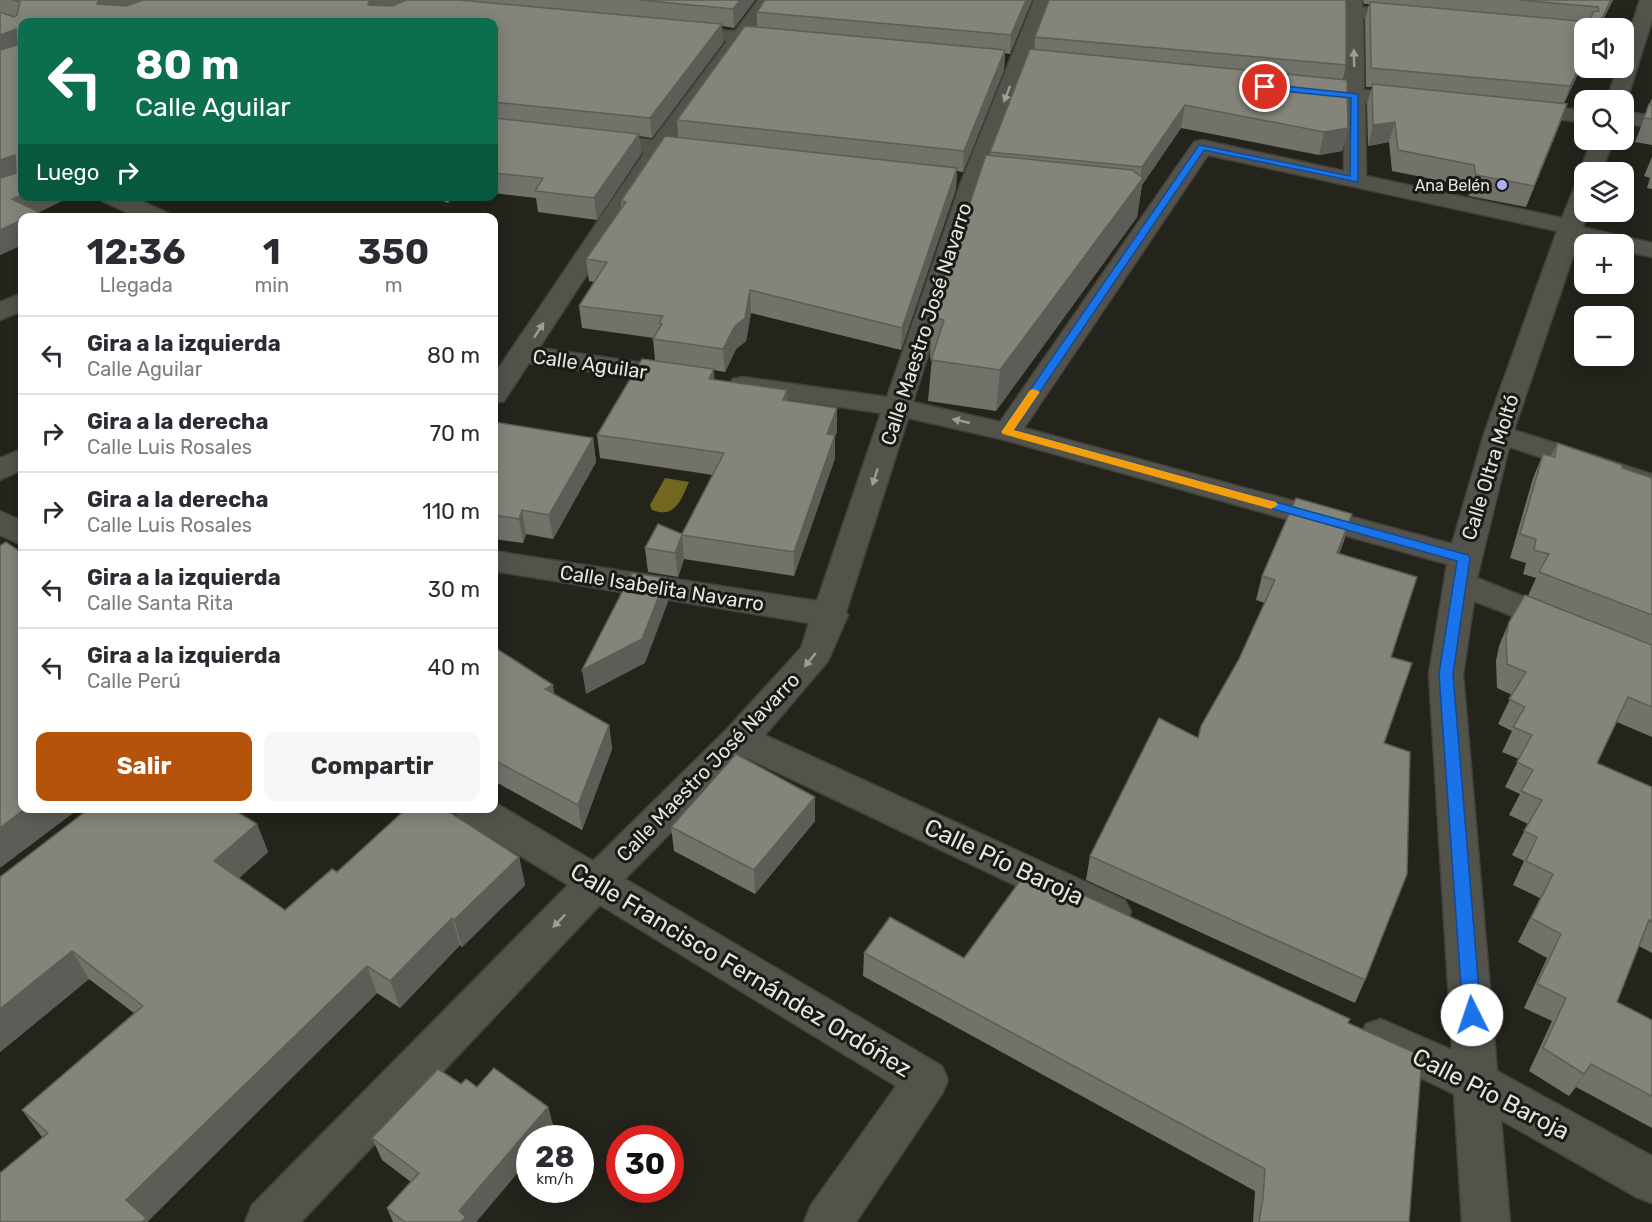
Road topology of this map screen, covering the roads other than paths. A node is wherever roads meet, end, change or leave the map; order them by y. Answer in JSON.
{"nodes":[{"id":1,"x":766,"y":0,"type":"edge"},
{"id":2,"x":1043,"y":0,"type":"edge"},
{"id":3,"x":1228,"y":0,"type":"edge"},
{"id":4,"x":1649,"y":0,"type":"edge"},
{"id":5,"x":1353,"y":6,"type":"edge"},
{"id":6,"x":1434,"y":19,"type":"edge"},
{"id":7,"x":655,"y":29,"type":"edge"},
{"id":8,"x":1637,"y":36,"type":"edge"},
{"id":9,"x":739,"y":37,"type":"junction"},
{"id":10,"x":797,"y":42,"type":"edge"},
{"id":11,"x":1285,"y":89,"type":"edge"},
{"id":12,"x":1620,"y":90,"type":"edge"},
{"id":13,"x":1355,"y":96,"type":"junction"},
{"id":14,"x":1435,"y":103,"type":"edge"},
{"id":15,"x":1504,"y":109,"type":"edge"},
{"id":16,"x":1574,"y":115,"type":"edge"},
{"id":17,"x":1634,"y":119,"type":"edge"},
{"id":18,"x":1652,"y":122,"type":"edge"},
{"id":19,"x":576,"y":138,"type":"edge"},
{"id":20,"x":659,"y":147,"type":"junction"},
{"id":21,"x":717,"y":154,"type":"edge"},
{"id":22,"x":1354,"y":180,"type":"junction"},
{"id":23,"x":121,"y":201,"type":"edge"},
{"id":24,"x":1139,"y":201,"type":"edge"},
{"id":25,"x":1163,"y":203,"type":"junction"},
{"id":26,"x":149,"y":213,"type":"edge"},
{"id":27,"x":1574,"y":218,"type":"edge"},
{"id":28,"x":1570,"y":229,"type":"junction"},
{"id":29,"x":1652,"y":250,"type":"edge"},
{"id":30,"x":18,"y":303,"type":"edge"},
{"id":31,"x":0,"y":312,"type":"edge"},
{"id":32,"x":510,"y":360,"type":"edge"},
{"id":33,"x":498,"y":386,"type":"edge"},
{"id":34,"x":898,"y":407,"type":"junction"},
{"id":35,"x":1007,"y":432,"type":"junction"},
{"id":36,"x":1498,"y":434,"type":"junction"},
{"id":37,"x":18,"y":460,"type":"edge"},
{"id":38,"x":0,"y":471,"type":"edge"},
{"id":39,"x":1652,"y":484,"type":"edge"},
{"id":40,"x":0,"y":521,"type":"edge"},
{"id":41,"x":18,"y":532,"type":"edge"},
{"id":42,"x":498,"y":562,"type":"edge"},
{"id":43,"x":1462,"y":571,"type":"junction"},
{"id":44,"x":831,"y":615,"type":"junction"},
{"id":45,"x":1588,"y":634,"type":"edge"},
{"id":46,"x":740,"y":739,"type":"junction"},
{"id":47,"x":480,"y":813,"type":"edge"},
{"id":48,"x":596,"y":883,"type":"junction"},
{"id":49,"x":1141,"y":926,"type":"edge"},
{"id":50,"x":1347,"y":1022,"type":"edge"},
{"id":51,"x":1477,"y":1083,"type":"junction"},
{"id":52,"x":1652,"y":1180,"type":"edge"},
{"id":53,"x":269,"y":1222,"type":"edge"},
{"id":54,"x":828,"y":1222,"type":"edge"},
{"id":55,"x":1486,"y":1222,"type":"edge"}],
"edges":[{"from":1,"to":9,"type":"street"},
{"from":2,"to":34,"type":"street","name":"Calle Maestro José Navarro","one_way":true},
{"from":3,"to":5,"type":"street"},
{"from":4,"to":8,"type":"street"},
{"from":5,"to":6,"type":"street"},
{"from":13,"to":5,"type":"street","one_way":true},
{"from":7,"to":9,"type":"street"},
{"from":8,"to":12,"type":"street"},
{"from":9,"to":10,"type":"street"},
{"from":9,"to":20,"type":"street"},
{"from":11,"to":13,"type":"street"},
{"from":13,"to":14,"type":"street"},
{"from":13,"to":22,"type":"street"},
{"from":15,"to":16,"type":"street"},
{"from":17,"to":18,"type":"street"},
{"from":19,"to":20,"type":"street"},
{"from":20,"to":21,"type":"street"},
{"from":32,"to":20,"type":"street","one_way":true},
{"from":22,"to":25,"type":"street"},
{"from":22,"to":28,"type":"street"},
{"from":23,"to":26,"type":"street"},
{"from":24,"to":25,"type":"street"},
{"from":25,"to":35,"type":"street"},
{"from":27,"to":28,"type":"street","name":"Calle Oltra Moltó"},
{"from":28,"to":29,"type":"street"},
{"from":28,"to":36,"type":"street","name":"Calle Oltra Moltó"},
{"from":30,"to":31,"type":"street"},
{"from":32,"to":33,"type":"street"},
{"from":32,"to":34,"type":"street","name":"Calle Aguilar"},
{"from":35,"to":34,"type":"street","name":"Calle Aguilar","one_way":true},
{"from":34,"to":44,"type":"street","name":"Calle Maestro José Navarro","one_way":true},
{"from":35,"to":43,"type":"street","name":"Calle Aguilar"},
{"from":36,"to":39,"type":"street"},
{"from":36,"to":43,"type":"street","name":"Calle Oltra Moltó"},
{"from":37,"to":38,"type":"street"},
{"from":40,"to":41,"type":"street"},
{"from":42,"to":44,"type":"street","name":"Calle Isabelita Navarro"},
{"from":43,"to":45,"type":"street","name":"Calle Aguilar"},
{"from":43,"to":51,"type":"street","name":"Calle Oltra Moltó"},
{"from":44,"to":46,"type":"street","name":"Calle Maestro José Navarro","one_way":true},
{"from":46,"to":48,"type":"street","name":"Calle Maestro José Navarro"},
{"from":46,"to":49,"type":"street","name":"Calle Pío Baroja"},
{"from":47,"to":48,"type":"street","name":"Calle Francisco Fernández Ordóñez"},
{"from":48,"to":53,"type":"street","name":"Calle Maestro José Navarro","one_way":true},
{"from":48,"to":54,"type":"street","name":"Calle Francisco Fernández Ordóñez"},
{"from":50,"to":51,"type":"street","name":"Calle Pío Baroja"},
{"from":51,"to":52,"type":"street","name":"Calle Pío Baroja"},
{"from":51,"to":55,"type":"street","name":"Calle Oltra Moltó"}]}
